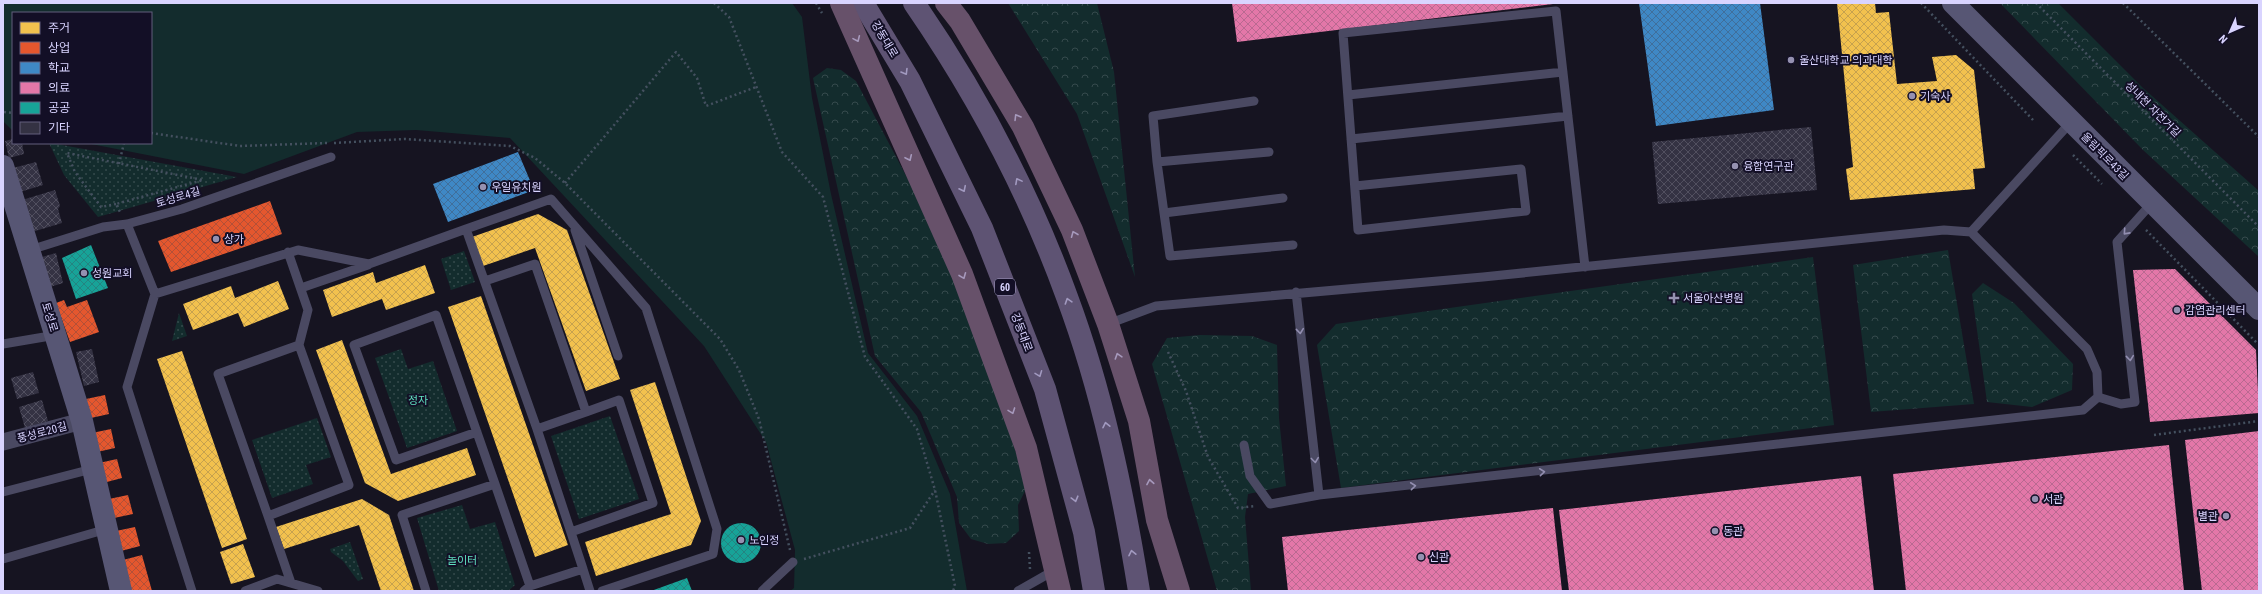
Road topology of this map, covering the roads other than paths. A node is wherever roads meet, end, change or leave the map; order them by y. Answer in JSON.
{"nodes":[{"id":1,"x":841,"y":3,"type":"edge"},
{"id":2,"x":863,"y":3,"type":"edge"},
{"id":3,"x":914,"y":3,"type":"edge"},
{"id":4,"x":946,"y":3,"type":"edge"},
{"id":5,"x":1953,"y":3,"type":"edge"},
{"id":6,"x":1563,"y":72,"type":"junction"},
{"id":7,"x":1348,"y":95,"type":"junction"},
{"id":8,"x":1254,"y":101,"type":"dead end"},
{"id":9,"x":1568,"y":116,"type":"junction"},
{"id":10,"x":2071,"y":122,"type":"junction"},
{"id":11,"x":1351,"y":139,"type":"junction"},
{"id":12,"x":1270,"y":152,"type":"dead end"},
{"id":13,"x":331,"y":157,"type":"dead end"},
{"id":14,"x":1157,"y":162,"type":"junction"},
{"id":15,"x":3,"y":166,"type":"edge"},
{"id":16,"x":1355,"y":186,"type":"junction"},
{"id":17,"x":1283,"y":198,"type":"dead end"},
{"id":18,"x":2152,"y":204,"type":"junction"},
{"id":19,"x":1164,"y":213,"type":"junction"},
{"id":20,"x":128,"y":224,"type":"junction"},
{"id":21,"x":573,"y":225,"type":"junction"},
{"id":22,"x":466,"y":229,"type":"junction"},
{"id":23,"x":1971,"y":232,"type":"junction"},
{"id":24,"x":1293,"y":245,"type":"dead end"},
{"id":25,"x":30,"y":250,"type":"junction"},
{"id":26,"x":288,"y":252,"type":"junction"},
{"id":27,"x":369,"y":264,"type":"junction"},
{"id":28,"x":1585,"y":267,"type":"junction"},
{"id":29,"x":485,"y":281,"type":"junction"},
{"id":30,"x":301,"y":288,"type":"junction"},
{"id":31,"x":1296,"y":292,"type":"junction"},
{"id":32,"x":155,"y":294,"type":"junction"},
{"id":33,"x":2259,"y":308,"type":"edge"},
{"id":34,"x":1108,"y":324,"type":"junction"},
{"id":35,"x":56,"y":335,"type":"junction"},
{"id":36,"x":3,"y":344,"type":"edge"},
{"id":37,"x":299,"y":345,"type":"junction"},
{"id":38,"x":618,"y":356,"type":"dead end"},
{"id":39,"x":2098,"y":397,"type":"junction"},
{"id":40,"x":586,"y":412,"type":"junction"},
{"id":41,"x":82,"y":421,"type":"junction"},
{"id":42,"x":537,"y":429,"type":"junction"},
{"id":43,"x":477,"y":432,"type":"junction"},
{"id":44,"x":3,"y":442,"type":"edge"},
{"id":45,"x":1244,"y":446,"type":"dead end"},
{"id":46,"x":92,"y":469,"type":"junction"},
{"id":47,"x":495,"y":484,"type":"junction"},
{"id":48,"x":3,"y":492,"type":"edge"},
{"id":49,"x":1319,"y":495,"type":"junction"},
{"id":50,"x":268,"y":516,"type":"junction"},
{"id":51,"x":1157,"y":520,"type":"junction"},
{"id":52,"x":107,"y":529,"type":"junction"},
{"id":53,"x":571,"y":532,"type":"junction"},
{"id":54,"x":3,"y":559,"type":"edge"},
{"id":55,"x":793,"y":562,"type":"road end"},
{"id":56,"x":583,"y":569,"type":"junction"},
{"id":57,"x":1055,"y":570,"type":"junction"},
{"id":58,"x":291,"y":583,"type":"junction"},
{"id":59,"x":527,"y":589,"type":"edge"},
{"id":60,"x":121,"y":591,"type":"edge"},
{"id":61,"x":192,"y":591,"type":"edge"},
{"id":62,"x":245,"y":591,"type":"edge"},
{"id":63,"x":318,"y":591,"type":"edge"},
{"id":64,"x":426,"y":591,"type":"edge"},
{"id":65,"x":590,"y":591,"type":"edge"},
{"id":66,"x":602,"y":591,"type":"edge"},
{"id":67,"x":762,"y":591,"type":"edge"},
{"id":68,"x":1018,"y":591,"type":"edge"},
{"id":69,"x":1060,"y":591,"type":"edge"},
{"id":70,"x":1094,"y":591,"type":"edge"},
{"id":71,"x":1139,"y":591,"type":"edge"},
{"id":72,"x":1171,"y":591,"type":"edge"},
{"id":73,"x":1179,"y":591,"type":"edge"}],
"edges":[{"from":1,"to":57,"type":"highway","one_way":true},
{"from":2,"to":70,"type":"main road","name":"강동대로","number":"60","one_way":true},
{"from":71,"to":3,"type":"main road","one_way":true},
{"from":34,"to":4,"type":"highway","one_way":true},
{"from":5,"to":10,"type":"street","name":"올림픽로43길"},
{"from":6,"to":7,"type":"lane"},
{"from":6,"to":7,"type":"lane"},
{"from":6,"to":9,"type":"lane"},
{"from":7,"to":11,"type":"lane"},
{"from":8,"to":14,"type":"lane"},
{"from":9,"to":11,"type":"lane"},
{"from":9,"to":28,"type":"lane"},
{"from":10,"to":18,"type":"street","name":"올림픽로43길"},
{"from":10,"to":23,"type":"lane"},
{"from":11,"to":16,"type":"lane"},
{"from":12,"to":14,"type":"lane"},
{"from":13,"to":20,"type":"lane","name":"토성로4길"},
{"from":14,"to":19,"type":"lane"},
{"from":15,"to":25,"type":"street","name":"토성로"},
{"from":16,"to":16,"type":"lane"},
{"from":17,"to":19,"type":"lane"},
{"from":18,"to":33,"type":"street","name":"올림픽로43길"},
{"from":18,"to":39,"type":"lane","one_way":true},
{"from":19,"to":24,"type":"lane"},
{"from":20,"to":25,"type":"lane","name":"토성로4길"},
{"from":20,"to":32,"type":"lane"},
{"from":21,"to":22,"type":"lane"},
{"from":21,"to":38,"type":"lane"},
{"from":21,"to":66,"type":"lane"},
{"from":22,"to":27,"type":"lane"},
{"from":22,"to":29,"type":"lane"},
{"from":23,"to":28,"type":"lane"},
{"from":23,"to":39,"type":"lane"},
{"from":25,"to":35,"type":"street","name":"토성로"},
{"from":26,"to":27,"type":"lane"},
{"from":26,"to":30,"type":"lane"},
{"from":26,"to":32,"type":"lane"},
{"from":27,"to":30,"type":"lane"},
{"from":28,"to":31,"type":"lane"},
{"from":29,"to":40,"type":"lane"},
{"from":29,"to":42,"type":"lane"},
{"from":30,"to":37,"type":"lane"},
{"from":31,"to":34,"type":"lane"},
{"from":31,"to":49,"type":"lane","one_way":true},
{"from":32,"to":61,"type":"lane"},
{"from":51,"to":34,"type":"highway","one_way":true},
{"from":35,"to":36,"type":"lane"},
{"from":35,"to":41,"type":"street","name":"토성로"},
{"from":37,"to":50,"type":"lane"},
{"from":37,"to":50,"type":"lane"},
{"from":49,"to":39,"type":"lane","one_way":true},
{"from":40,"to":42,"type":"lane"},
{"from":40,"to":53,"type":"lane"},
{"from":41,"to":44,"type":"street","name":"풍성로20길"},
{"from":41,"to":46,"type":"street","name":"토성로"},
{"from":42,"to":53,"type":"lane"},
{"from":43,"to":43,"type":"lane"},
{"from":43,"to":47,"type":"lane"},
{"from":45,"to":49,"type":"lane"},
{"from":46,"to":48,"type":"lane"},
{"from":46,"to":52,"type":"street","name":"토성로"},
{"from":47,"to":59,"type":"lane"},
{"from":47,"to":64,"type":"lane"},
{"from":50,"to":58,"type":"lane"},
{"from":51,"to":72,"type":"street"},
{"from":51,"to":73,"type":"highway"},
{"from":52,"to":54,"type":"lane"},
{"from":52,"to":60,"type":"street","name":"토성로"},
{"from":53,"to":56,"type":"lane"},
{"from":55,"to":67,"type":"lane"},
{"from":56,"to":59,"type":"lane"},
{"from":56,"to":65,"type":"lane"},
{"from":57,"to":68,"type":"lane"},
{"from":57,"to":69,"type":"highway"},
{"from":58,"to":62,"type":"lane"},
{"from":58,"to":63,"type":"lane"}]}
